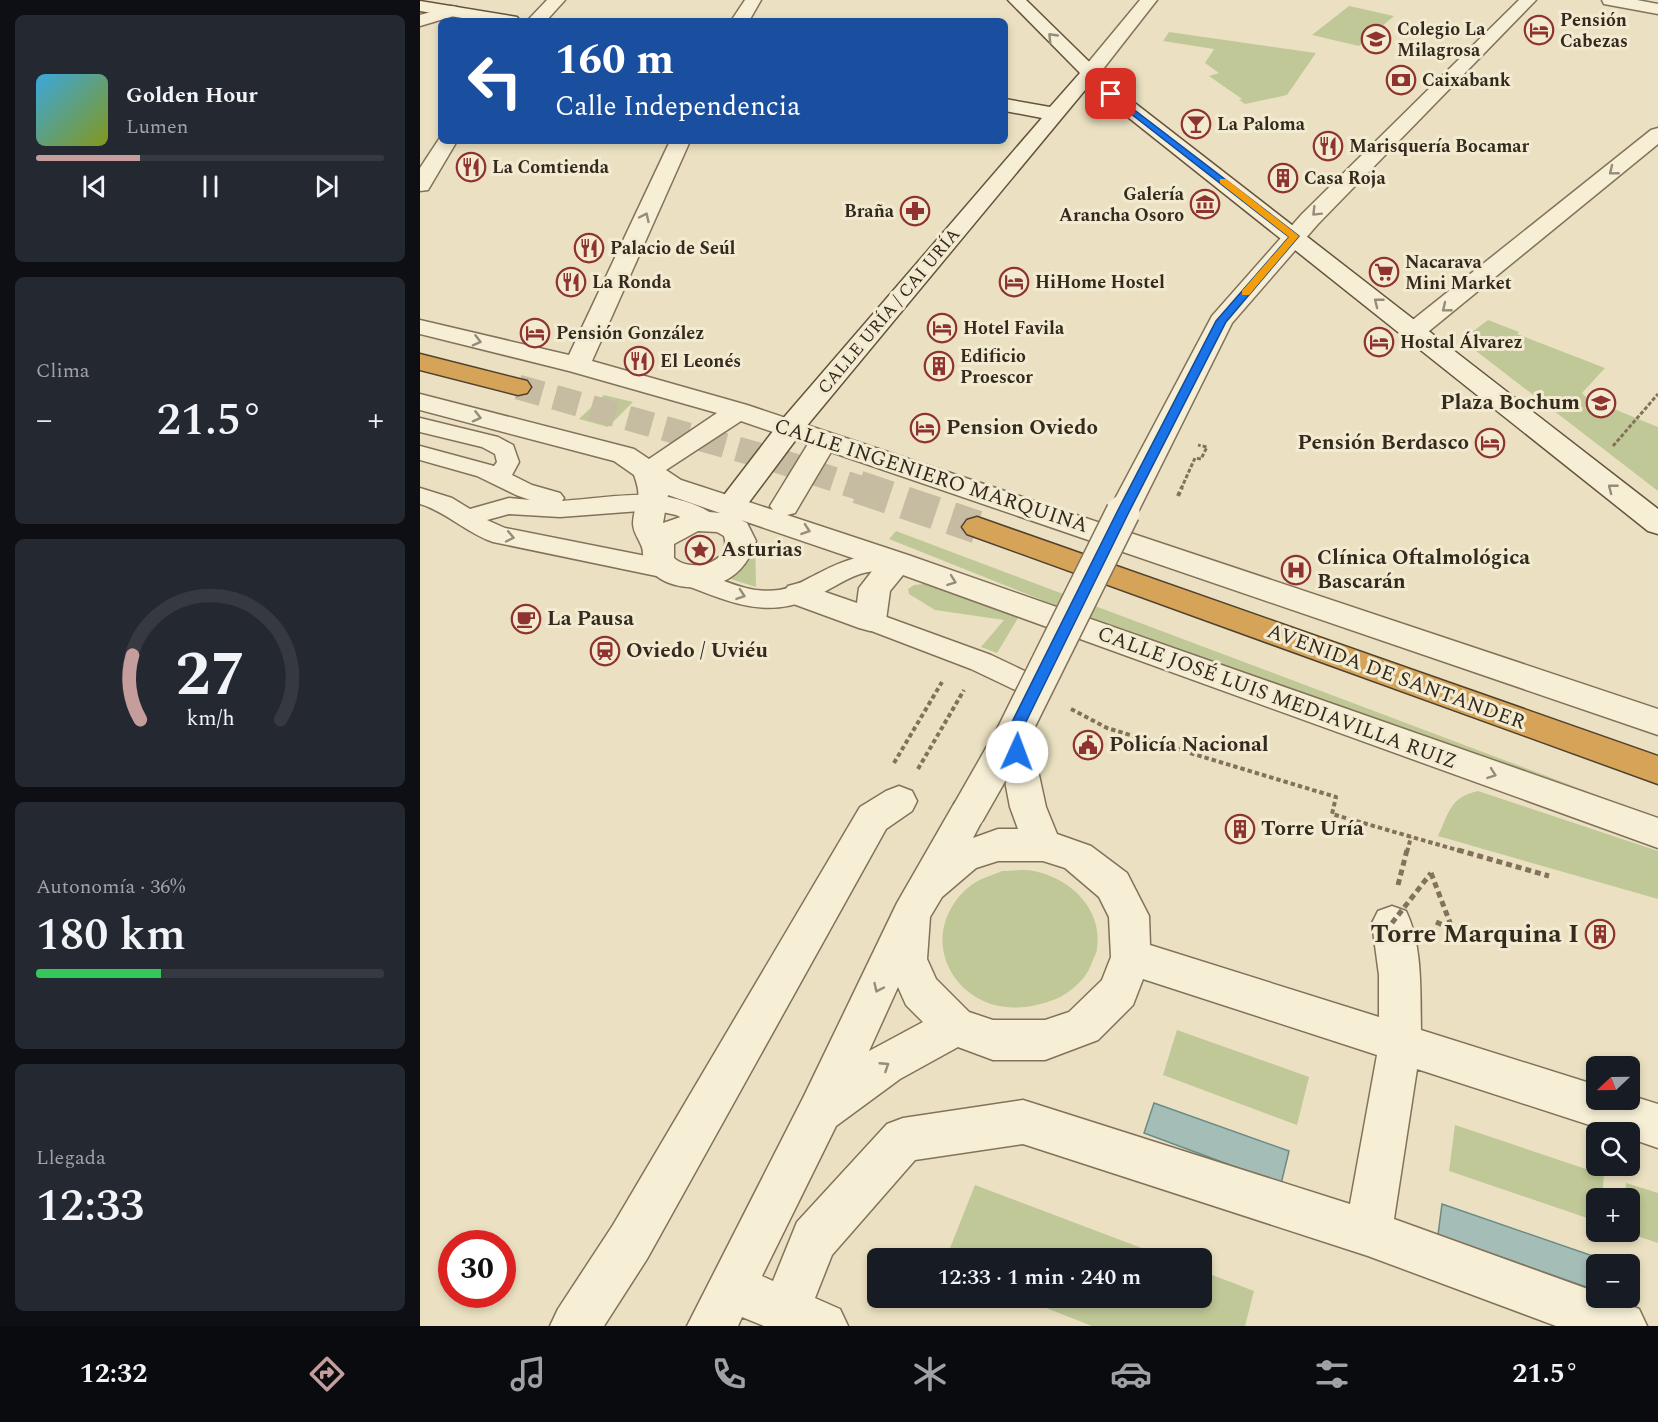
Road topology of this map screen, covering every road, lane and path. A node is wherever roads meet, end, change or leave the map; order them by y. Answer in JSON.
{"nodes":[{"id":1,"x":557,"y":0,"type":"edge"},
{"id":2,"x":753,"y":0,"type":"edge"},
{"id":3,"x":1016,"y":0,"type":"edge"},
{"id":4,"x":1149,"y":0,"type":"edge"},
{"id":5,"x":1528,"y":0,"type":"edge"},
{"id":6,"x":1610,"y":0,"type":"edge"},
{"id":7,"x":420,"y":6,"type":"edge"},
{"id":8,"x":1658,"y":9,"type":"edge"},
{"id":9,"x":452,"y":11,"type":"junction"},
{"id":10,"x":493,"y":18,"type":"edge"},
{"id":11,"x":539,"y":18,"type":"edge"},
{"id":12,"x":743,"y":18,"type":"edge"},
{"id":13,"x":420,"y":21,"type":"edge"},
{"id":14,"x":1089,"y":74,"type":"junction"},
{"id":15,"x":1111,"y":94,"type":"junction"},
{"id":16,"x":1008,"y":105,"type":"edge"},
{"id":17,"x":1058,"y":109,"type":"junction"},
{"id":18,"x":1657,"y":135,"type":"edge"},
{"id":19,"x":445,"y":144,"type":"edge"},
{"id":20,"x":679,"y":144,"type":"edge"},
{"id":21,"x":420,"y":184,"type":"edge"},
{"id":22,"x":1294,"y":236,"type":"junction"},
{"id":23,"x":420,"y":327,"type":"edge"},
{"id":24,"x":1414,"y":332,"type":"junction"},
{"id":25,"x":420,"y":362,"type":"edge"},
{"id":26,"x":577,"y":365,"type":"junction"},
{"id":27,"x":518,"y":387,"type":"tunnel mouth"},
{"id":28,"x":1658,"y":394,"type":"edge"},
{"id":29,"x":420,"y":402,"type":"edge"},
{"id":30,"x":738,"y":411,"type":"junction"},
{"id":31,"x":1637,"y":419,"type":"dead end"},
{"id":32,"x":420,"y":425,"type":"edge"},
{"id":33,"x":790,"y":428,"type":"junction"},
{"id":34,"x":824,"y":440,"type":"junction"},
{"id":35,"x":1189,"y":443,"type":"dead end"},
{"id":36,"x":420,"y":453,"type":"edge"},
{"id":37,"x":654,"y":467,"type":"junction"},
{"id":38,"x":499,"y":478,"type":"junction"},
{"id":39,"x":420,"y":496,"type":"edge"},
{"id":40,"x":1178,"y":496,"type":"dead end"},
{"id":41,"x":653,"y":502,"type":"junction"},
{"id":42,"x":601,"y":506,"type":"junction"},
{"id":43,"x":785,"y":506,"type":"dead end"},
{"id":44,"x":720,"y":516,"type":"junction"},
{"id":45,"x":469,"y":517,"type":"junction"},
{"id":46,"x":1658,"y":524,"type":"edge"},
{"id":47,"x":977,"y":527,"type":"tunnel mouth"},
{"id":48,"x":897,"y":562,"type":"junction"},
{"id":49,"x":670,"y":564,"type":"junction"},
{"id":50,"x":799,"y":594,"type":"junction"},
{"id":51,"x":870,"y":620,"type":"junction"},
{"id":52,"x":944,"y":679,"type":"dead end"},
{"id":53,"x":1023,"y":682,"type":"dead end"},
{"id":54,"x":966,"y":687,"type":"dead end"},
{"id":55,"x":1084,"y":717,"type":"dead end"},
{"id":56,"x":1658,"y":722,"type":"edge"},
{"id":57,"x":1013,"y":734,"type":"junction"},
{"id":58,"x":1658,"y":770,"type":"edge"},
{"id":59,"x":883,"y":804,"type":"junction"},
{"id":60,"x":1039,"y":832,"type":"junction"},
{"id":61,"x":1658,"y":833,"type":"edge"},
{"id":62,"x":1412,"y":837,"type":"junction"},
{"id":63,"x":1549,"y":876,"type":"dead end"},
{"id":64,"x":920,"y":900,"type":"junction"},
{"id":65,"x":1399,"y":907,"type":"junction"},
{"id":66,"x":1452,"y":929,"type":"dead end"},
{"id":67,"x":1131,"y":957,"type":"junction"},
{"id":68,"x":954,"y":1026,"type":"junction"},
{"id":69,"x":1400,"y":1043,"type":"junction"},
{"id":70,"x":820,"y":1112,"type":"junction"},
{"id":71,"x":1658,"y":1126,"type":"edge"},
{"id":72,"x":1368,"y":1233,"type":"junction"},
{"id":73,"x":722,"y":1307,"type":"edge"},
{"id":74,"x":588,"y":1316,"type":"edge"},
{"id":75,"x":804,"y":1318,"type":"edge"},
{"id":76,"x":1622,"y":1326,"type":"edge"}],
"edges":[{"from":1,"to":11,"type":"street"},
{"from":2,"to":12,"type":"street"},
{"from":14,"to":3,"type":"street","one_way":true},
{"from":4,"to":14,"type":"street","name":"CALLE URÍA / CAI URÍA"},
{"from":5,"to":22,"type":"street","one_way":true},
{"from":6,"to":8,"type":"street"},
{"from":7,"to":9,"type":"street"},
{"from":9,"to":10,"type":"street"},
{"from":9,"to":13,"type":"street"},
{"from":14,"to":15,"type":"street"},
{"from":14,"to":17,"type":"street","name":"CALLE URÍA / CAI URÍA"},
{"from":15,"to":17,"type":"street"},
{"from":15,"to":22,"type":"street"},
{"from":16,"to":17,"type":"street"},
{"from":17,"to":33,"type":"street","name":"CALLE URÍA / CAI URÍA"},
{"from":18,"to":24,"type":"street","one_way":true},
{"from":19,"to":21,"type":"street"},
{"from":26,"to":20,"type":"street","one_way":true},
{"from":24,"to":22,"type":"street","one_way":true},
{"from":22,"to":57,"type":"street","bridge":true},
{"from":23,"to":26,"type":"street","one_way":true},
{"from":46,"to":24,"type":"street","one_way":true},
{"from":25,"to":27,"type":"highway"},
{"from":26,"to":30,"type":"street","name":"CALLE INGENIERO MARQUINA"},
{"from":28,"to":31,"type":"path"},
{"from":29,"to":37,"type":"street","one_way":true},
{"from":30,"to":33,"type":"street","name":"CALLE INGENIERO MARQUINA"},
{"from":30,"to":37,"type":"street"},
{"from":32,"to":38,"type":"lane"},
{"from":33,"to":34,"type":"street","name":"CALLE INGENIERO MARQUINA"},
{"from":33,"to":44,"type":"street","name":"CALLE URÍA / CAI URÍA"},
{"from":34,"to":43,"type":"street"},
{"from":34,"to":56,"type":"street","name":"CALLE INGENIERO MARQUINA"},
{"from":35,"to":40,"type":"path"},
{"from":36,"to":38,"type":"lane"},
{"from":37,"to":41,"type":"street"},
{"from":37,"to":44,"type":"street"},
{"from":38,"to":42,"type":"lane"},
{"from":39,"to":45,"type":"lane"},
{"from":41,"to":42,"type":"lane"},
{"from":41,"to":44,"type":"lane"},
{"from":41,"to":49,"type":"street"},
{"from":42,"to":45,"type":"lane"},
{"from":44,"to":48,"type":"street","name":"CALLE JOSÉ LUIS MEDIAVILLA RUIZ","one_way":true},
{"from":44,"to":49,"type":"street"},
{"from":44,"to":49,"type":"street"},
{"from":45,"to":49,"type":"lane","one_way":true},
{"from":47,"to":58,"type":"highway","name":"AVENIDA DE SANTANDER"},
{"from":48,"to":50,"type":"lane"},
{"from":48,"to":51,"type":"street"},
{"from":48,"to":61,"type":"street","name":"CALLE JOSÉ LUIS MEDIAVILLA RUIZ","one_way":true},
{"from":49,"to":50,"type":"lane","one_way":true},
{"from":50,"to":51,"type":"street"},
{"from":51,"to":53,"type":"lane"},
{"from":52,"to":59,"type":"path"},
{"from":54,"to":59,"type":"path"},
{"from":55,"to":62,"type":"path"},
{"from":57,"to":60,"type":"street"},
{"from":57,"to":64,"type":"street","bridge":true},
{"from":59,"to":74,"type":"street"},
{"from":60,"to":64,"type":"street"},
{"from":60,"to":67,"type":"street"},
{"from":62,"to":63,"type":"path"},
{"from":62,"to":65,"type":"path"},
{"from":64,"to":68,"type":"street"},
{"from":64,"to":70,"type":"street","one_way":true},
{"from":65,"to":66,"type":"path","bridge":true},
{"from":65,"to":69,"type":"street"},
{"from":67,"to":68,"type":"street"},
{"from":67,"to":69,"type":"street"},
{"from":70,"to":68,"type":"street","one_way":true},
{"from":69,"to":71,"type":"street"},
{"from":69,"to":72,"type":"street"},
{"from":70,"to":73,"type":"street"},
{"from":72,"to":75,"type":"street"},
{"from":72,"to":76,"type":"street"},
{"from":73,"to":75,"type":"street"}]}
